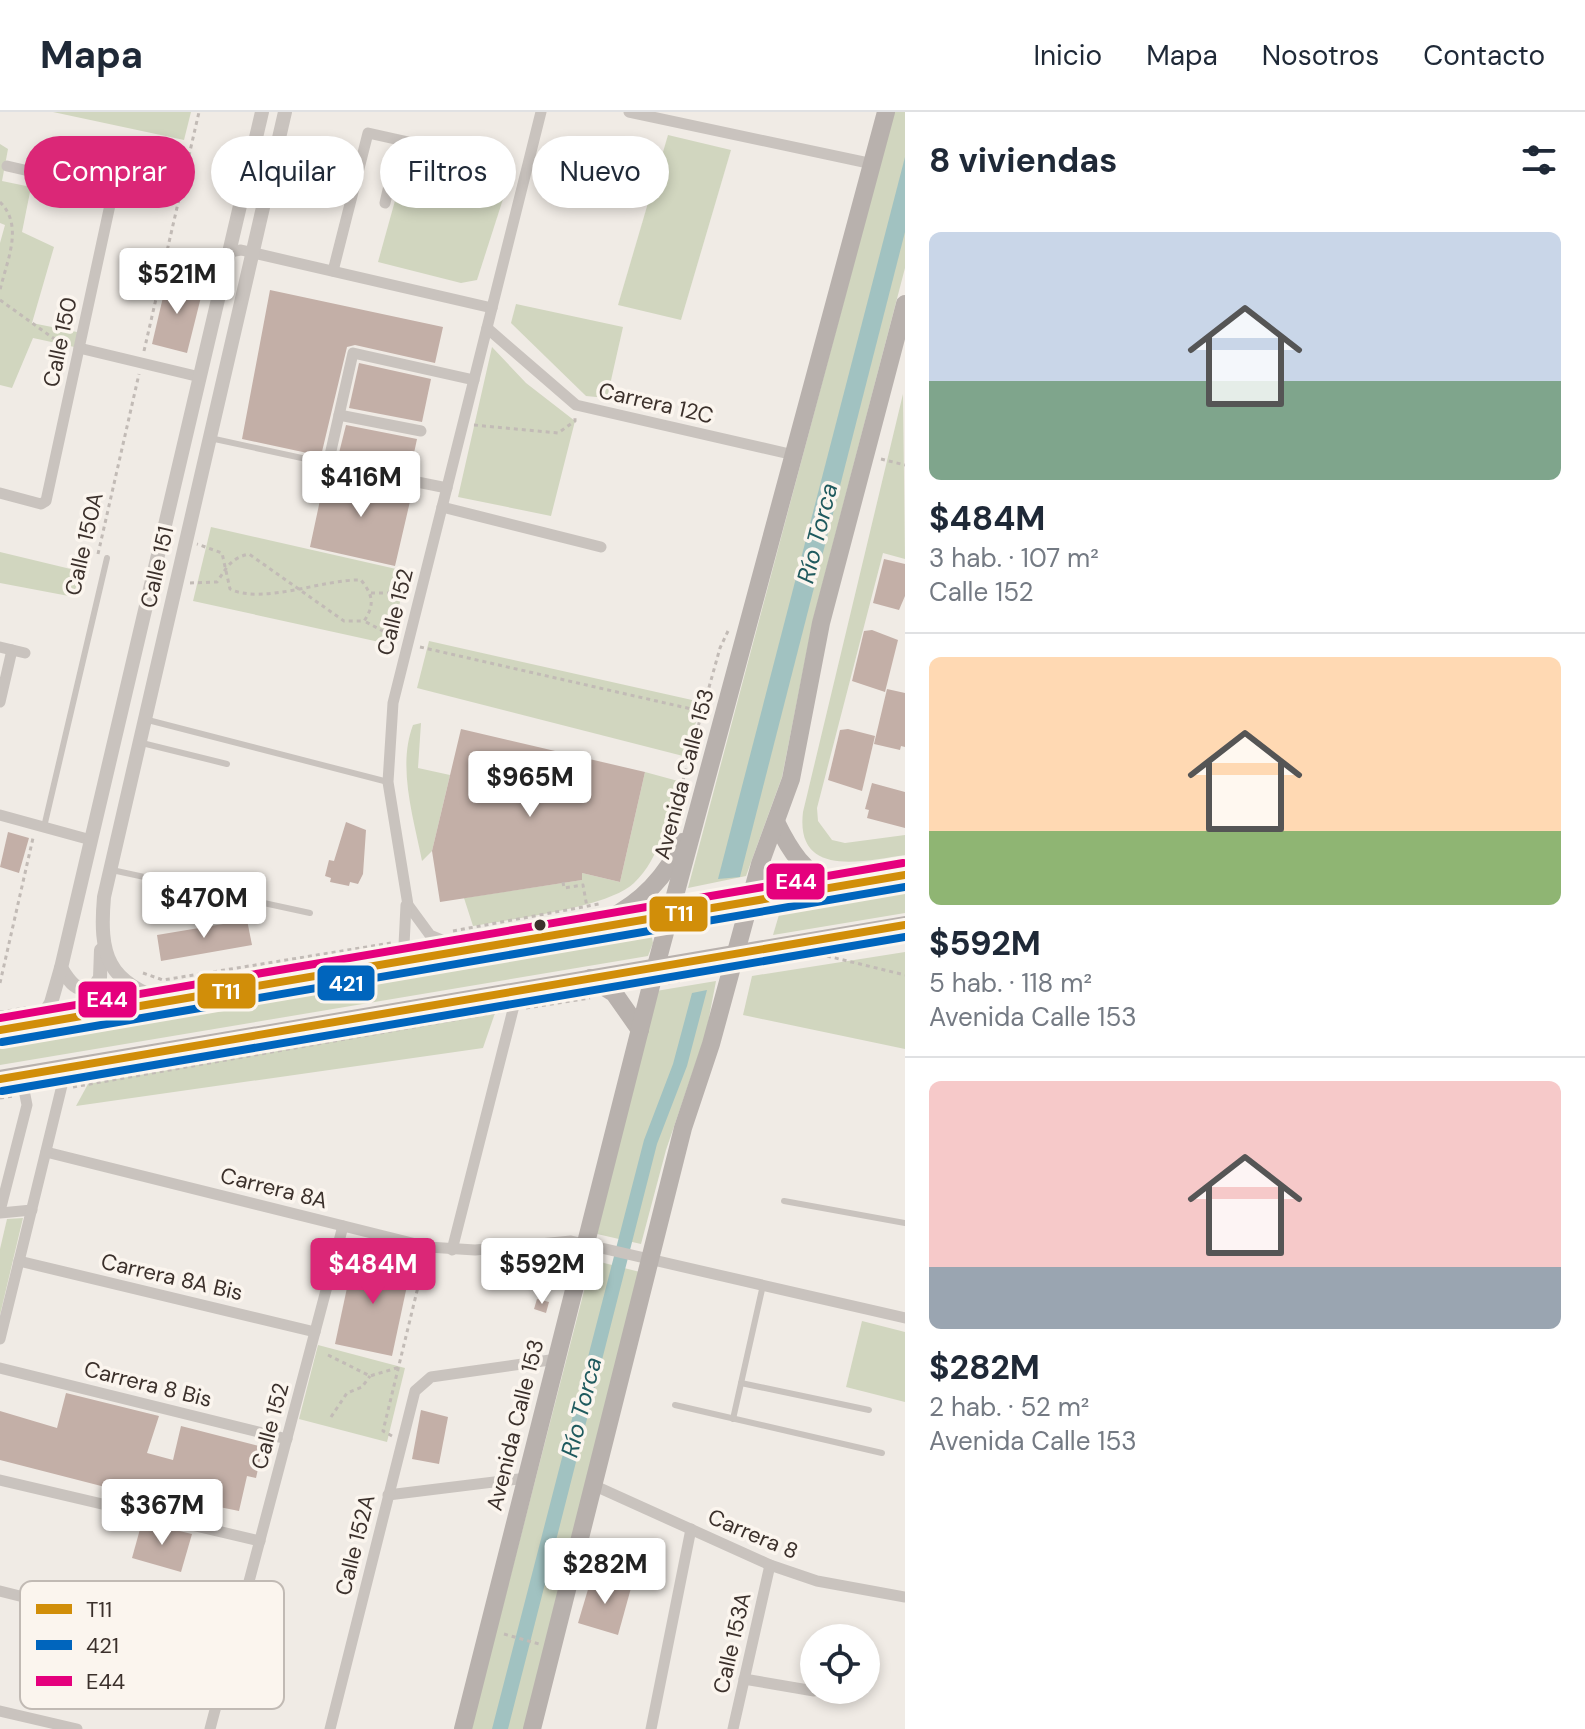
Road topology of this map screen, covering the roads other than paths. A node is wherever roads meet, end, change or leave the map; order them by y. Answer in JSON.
{"nodes":[{"id":1,"x":262,"y":112,"type":"edge"},
{"id":2,"x":285,"y":112,"type":"edge"},
{"id":3,"x":541,"y":112,"type":"edge"},
{"id":4,"x":629,"y":112,"type":"edge"},
{"id":5,"x":886,"y":112,"type":"edge"},
{"id":6,"x":256,"y":136,"type":"edge"},
{"id":7,"x":279,"y":136,"type":"edge"},
{"id":8,"x":382,"y":136,"type":"edge"},
{"id":9,"x":873,"y":164,"type":"junction"},
{"id":10,"x":7,"y":166,"type":"dead end"},
{"id":11,"x":24,"y":170,"type":"edge"},
{"id":12,"x":109,"y":208,"type":"edge"},
{"id":13,"x":239,"y":208,"type":"edge"},
{"id":14,"x":263,"y":208,"type":"edge"},
{"id":15,"x":229,"y":252,"type":"junction"},
{"id":16,"x":254,"y":253,"type":"junction"},
{"id":17,"x":333,"y":271,"type":"junction"},
{"id":18,"x":905,"y":304,"type":"edge"},
{"id":19,"x":492,"y":308,"type":"junction"},
{"id":20,"x":487,"y":328,"type":"junction"},
{"id":21,"x":79,"y":348,"type":"junction"},
{"id":22,"x":200,"y":377,"type":"junction"},
{"id":23,"x":474,"y":380,"type":"junction"},
{"id":24,"x":339,"y":415,"type":"junction"},
{"id":25,"x":421,"y":431,"type":"dead end"},
{"id":26,"x":210,"y":438,"type":"junction"},
{"id":27,"x":794,"y":455,"type":"junction"},
{"id":28,"x":311,"y":460,"type":"dead end"},
{"id":29,"x":447,"y":488,"type":"junction"},
{"id":30,"x":0,"y":493,"type":"edge"},
{"id":31,"x":442,"y":507,"type":"junction"},
{"id":32,"x":601,"y":547,"type":"dead end"},
{"id":33,"x":107,"y":558,"type":"dead end"},
{"id":34,"x":6,"y":648,"type":"edge"},
{"id":35,"x":25,"y":653,"type":"dead end"},
{"id":36,"x":0,"y":702,"type":"edge"},
{"id":37,"x":144,"y":719,"type":"junction"},
{"id":38,"x":139,"y":742,"type":"junction"},
{"id":39,"x":227,"y":764,"type":"dead end"},
{"id":40,"x":388,"y":782,"type":"junction"},
{"id":41,"x":701,"y":803,"type":"junction"},
{"id":42,"x":0,"y":815,"type":"edge"},
{"id":43,"x":776,"y":822,"type":"junction"},
{"id":44,"x":40,"y":826,"type":"junction"},
{"id":45,"x":91,"y":840,"type":"junction"},
{"id":46,"x":109,"y":869,"type":"junction"},
{"id":47,"x":905,"y":875,"type":"edge"},
{"id":48,"x":834,"y":886,"type":"junction"},
{"id":49,"x":406,"y":892,"type":"junction"},
{"id":50,"x":743,"y":902,"type":"junction"},
{"id":51,"x":310,"y":913,"type":"dead end"},
{"id":52,"x":670,"y":914,"type":"junction"},
{"id":53,"x":905,"y":925,"type":"edge"},
{"id":54,"x":591,"y":928,"type":"junction"},
{"id":55,"x":102,"y":932,"type":"junction"},
{"id":56,"x":472,"y":947,"type":"junction"},
{"id":57,"x":728,"y":954,"type":"junction"},
{"id":58,"x":388,"y":962,"type":"junction"},
{"id":59,"x":656,"y":966,"type":"junction"},
{"id":60,"x":61,"y":968,"type":"junction"},
{"id":61,"x":590,"y":978,"type":"junction"},
{"id":62,"x":518,"y":990,"type":"junction"},
{"id":63,"x":167,"y":1002,"type":"junction"},
{"id":64,"x":34,"y":1016,"type":"junction"},
{"id":65,"x":0,"y":1030,"type":"edge"},
{"id":66,"x":640,"y":1030,"type":"junction"},
{"id":67,"x":66,"y":1069,"type":"junction"},
{"id":68,"x":8,"y":1078,"type":"edge"},
{"id":69,"x":46,"y":1152,"type":"junction"},
{"id":70,"x":784,"y":1201,"type":"dead end"},
{"id":71,"x":32,"y":1210,"type":"junction"},
{"id":72,"x":0,"y":1212,"type":"edge"},
{"id":73,"x":905,"y":1223,"type":"edge"},
{"id":74,"x":343,"y":1226,"type":"junction"},
{"id":75,"x":542,"y":1241,"type":"junction"},
{"id":76,"x":586,"y":1244,"type":"junction"},
{"id":77,"x":452,"y":1250,"type":"junction"},
{"id":78,"x":643,"y":1258,"type":"junction"},
{"id":79,"x":19,"y":1261,"type":"junction"},
{"id":80,"x":579,"y":1268,"type":"junction"},
{"id":81,"x":763,"y":1285,"type":"junction"},
{"id":82,"x":905,"y":1318,"type":"edge"},
{"id":83,"x":315,"y":1332,"type":"junction"},
{"id":84,"x":0,"y":1339,"type":"edge"},
{"id":85,"x":557,"y":1359,"type":"junction"},
{"id":86,"x":0,"y":1368,"type":"edge"},
{"id":87,"x":741,"y":1383,"type":"junction"},
{"id":88,"x":675,"y":1405,"type":"dead end"},
{"id":89,"x":869,"y":1410,"type":"dead end"},
{"id":90,"x":733,"y":1419,"type":"junction"},
{"id":91,"x":287,"y":1439,"type":"junction"},
{"id":92,"x":882,"y":1453,"type":"dead end"},
{"id":93,"x":527,"y":1478,"type":"junction"},
{"id":94,"x":0,"y":1480,"type":"edge"},
{"id":95,"x":593,"y":1485,"type":"junction"},
{"id":96,"x":388,"y":1495,"type":"junction"},
{"id":97,"x":691,"y":1529,"type":"junction"},
{"id":98,"x":260,"y":1541,"type":"junction"},
{"id":99,"x":770,"y":1565,"type":"junction"},
{"id":100,"x":249,"y":1581,"type":"edge"},
{"id":101,"x":0,"y":1591,"type":"edge"},
{"id":102,"x":20,"y":1596,"type":"edge"},
{"id":103,"x":905,"y":1597,"type":"edge"},
{"id":104,"x":744,"y":1679,"type":"junction"},
{"id":105,"x":800,"y":1689,"type":"edge"},
{"id":106,"x":215,"y":1709,"type":"edge"},
{"id":107,"x":0,"y":1711,"type":"edge"},
{"id":108,"x":458,"y":1728,"type":"edge"},
{"id":109,"x":77,"y":1729,"type":"edge"},
{"id":110,"x":210,"y":1729,"type":"edge"},
{"id":111,"x":330,"y":1729,"type":"edge"},
{"id":112,"x":532,"y":1729,"type":"edge"},
{"id":113,"x":651,"y":1729,"type":"edge"},
{"id":114,"x":733,"y":1729,"type":"edge"}],
"edges":[{"from":1,"to":6,"type":"street","name":"Calle 151"},
{"from":2,"to":7,"type":"street","name":"Calle 151"},
{"from":3,"to":19,"type":"street","name":"Calle 152"},
{"from":4,"to":9,"type":"street"},
{"from":5,"to":9,"type":"main road","name":"Avenida Calle 153"},
{"from":8,"to":17,"type":"street"},
{"from":9,"to":27,"type":"main road","name":"Avenida Calle 153"},
{"from":10,"to":11,"type":"street"},
{"from":12,"to":21,"type":"street","name":"Calle 150"},
{"from":13,"to":15,"type":"street","name":"Calle 151"},
{"from":14,"to":16,"type":"street","name":"Calle 151"},
{"from":15,"to":16,"type":"street"},
{"from":15,"to":22,"type":"street","name":"Calle 151"},
{"from":16,"to":17,"type":"street"},
{"from":16,"to":26,"type":"street","name":"Calle 151"},
{"from":17,"to":19,"type":"street"},
{"from":18,"to":43,"type":"main road"},
{"from":19,"to":20,"type":"street","name":"Calle 152"},
{"from":20,"to":23,"type":"street","name":"Calle 152"},
{"from":20,"to":27,"type":"street","name":"Carrera 12C"},
{"from":21,"to":22,"type":"street"},
{"from":21,"to":30,"type":"street","name":"Calle 150"},
{"from":22,"to":45,"type":"street","name":"Calle 151"},
{"from":23,"to":24,"type":"street"},
{"from":23,"to":29,"type":"street","name":"Calle 152"},
{"from":24,"to":25,"type":"street"},
{"from":24,"to":29,"type":"street"},
{"from":26,"to":28,"type":"lane"},
{"from":26,"to":37,"type":"street","name":"Calle 151"},
{"from":27,"to":41,"type":"main road","name":"Avenida Calle 153"},
{"from":29,"to":31,"type":"street","name":"Calle 152"},
{"from":31,"to":32,"type":"street"},
{"from":31,"to":40,"type":"street","name":"Calle 152"},
{"from":33,"to":44,"type":"lane"},
{"from":34,"to":35,"type":"street"},
{"from":34,"to":36,"type":"street"},
{"from":37,"to":38,"type":"street","name":"Calle 151"},
{"from":37,"to":40,"type":"lane"},
{"from":38,"to":39,"type":"lane"},
{"from":38,"to":46,"type":"street","name":"Calle 151"},
{"from":40,"to":49,"type":"street","name":"Calle 152"},
{"from":41,"to":52,"type":"main road","name":"Avenida Calle 153"},
{"from":41,"to":54,"type":"main road"},
{"from":42,"to":44,"type":"street"},
{"from":43,"to":48,"type":"main road"},
{"from":43,"to":50,"type":"main road"},
{"from":44,"to":45,"type":"street"},
{"from":45,"to":60,"type":"street","name":"Calle 151"},
{"from":46,"to":51,"type":"lane"},
{"from":46,"to":55,"type":"street","name":"Calle 151"},
{"from":47,"to":48,"type":"main road"},
{"from":48,"to":50,"type":"main road"},
{"from":49,"to":56,"type":"street","name":"Calle 152"},
{"from":49,"to":58,"type":"street","name":"Calle 152"},
{"from":50,"to":52,"type":"main road"},
{"from":50,"to":57,"type":"main road"},
{"from":52,"to":54,"type":"main road"},
{"from":52,"to":59,"type":"main road","name":"Avenida Calle 153"},
{"from":53,"to":57,"type":"main road"},
{"from":54,"to":56,"type":"main road"},
{"from":55,"to":60,"type":"street"},
{"from":55,"to":63,"type":"street","name":"Calle 151"},
{"from":56,"to":58,"type":"main road"},
{"from":57,"to":59,"type":"main road"},
{"from":57,"to":78,"type":"main road"},
{"from":58,"to":63,"type":"main road"},
{"from":59,"to":61,"type":"main road"},
{"from":59,"to":66,"type":"main road","name":"Avenida Calle 153"},
{"from":60,"to":64,"type":"street","name":"Calle 151"},
{"from":61,"to":62,"type":"main road"},
{"from":61,"to":66,"type":"main road"},
{"from":62,"to":67,"type":"main road"},
{"from":62,"to":77,"type":"street"},
{"from":63,"to":64,"type":"main road"},
{"from":64,"to":65,"type":"main road"},
{"from":66,"to":76,"type":"main road","name":"Avenida Calle 153"},
{"from":67,"to":68,"type":"main road"},
{"from":67,"to":69,"type":"street"},
{"from":68,"to":72,"type":"street"},
{"from":69,"to":71,"type":"street"},
{"from":69,"to":74,"type":"street","name":"Carrera 8A"},
{"from":70,"to":73,"type":"lane"},
{"from":71,"to":72,"type":"street"},
{"from":71,"to":79,"type":"street"},
{"from":74,"to":77,"type":"street","name":"Carrera 8A"},
{"from":74,"to":83,"type":"street","name":"Calle 152"},
{"from":75,"to":76,"type":"street","name":"Carrera 8A"},
{"from":75,"to":77,"type":"street","name":"Carrera 8A"},
{"from":75,"to":80,"type":"street"},
{"from":76,"to":78,"type":"street","name":"Carrera 8A"},
{"from":76,"to":80,"type":"main road","name":"Avenida Calle 153"},
{"from":78,"to":81,"type":"street","name":"Carrera 8A"},
{"from":78,"to":95,"type":"main road"},
{"from":79,"to":83,"type":"street","name":"Carrera 8A Bis"},
{"from":79,"to":84,"type":"street"},
{"from":80,"to":85,"type":"main road","name":"Avenida Calle 153"},
{"from":81,"to":82,"type":"street","name":"Carrera 8A"},
{"from":81,"to":87,"type":"lane"},
{"from":83,"to":91,"type":"street","name":"Calle 152"},
{"from":85,"to":93,"type":"main road","name":"Avenida Calle 153"},
{"from":85,"to":96,"type":"street","name":"Calle 152A"},
{"from":86,"to":91,"type":"street","name":"Carrera 8 Bis"},
{"from":87,"to":89,"type":"lane"},
{"from":87,"to":90,"type":"lane"},
{"from":88,"to":90,"type":"lane"},
{"from":90,"to":92,"type":"lane"},
{"from":91,"to":98,"type":"street","name":"Calle 152"},
{"from":93,"to":96,"type":"street"},
{"from":93,"to":108,"type":"main road","name":"Avenida Calle 153"},
{"from":94,"to":98,"type":"street"},
{"from":95,"to":97,"type":"street","name":"Carrera 8"},
{"from":95,"to":112,"type":"main road"},
{"from":96,"to":111,"type":"street","name":"Calle 152A"},
{"from":97,"to":99,"type":"street","name":"Carrera 8"},
{"from":97,"to":113,"type":"street"},
{"from":98,"to":100,"type":"street","name":"Calle 152"},
{"from":99,"to":103,"type":"street","name":"Carrera 8"},
{"from":99,"to":104,"type":"street","name":"Calle 153A"},
{"from":101,"to":102,"type":"street"},
{"from":104,"to":105,"type":"street"},
{"from":104,"to":114,"type":"street","name":"Calle 153A"},
{"from":106,"to":110,"type":"street","name":"Calle 152"},
{"from":107,"to":109,"type":"street"}]}
